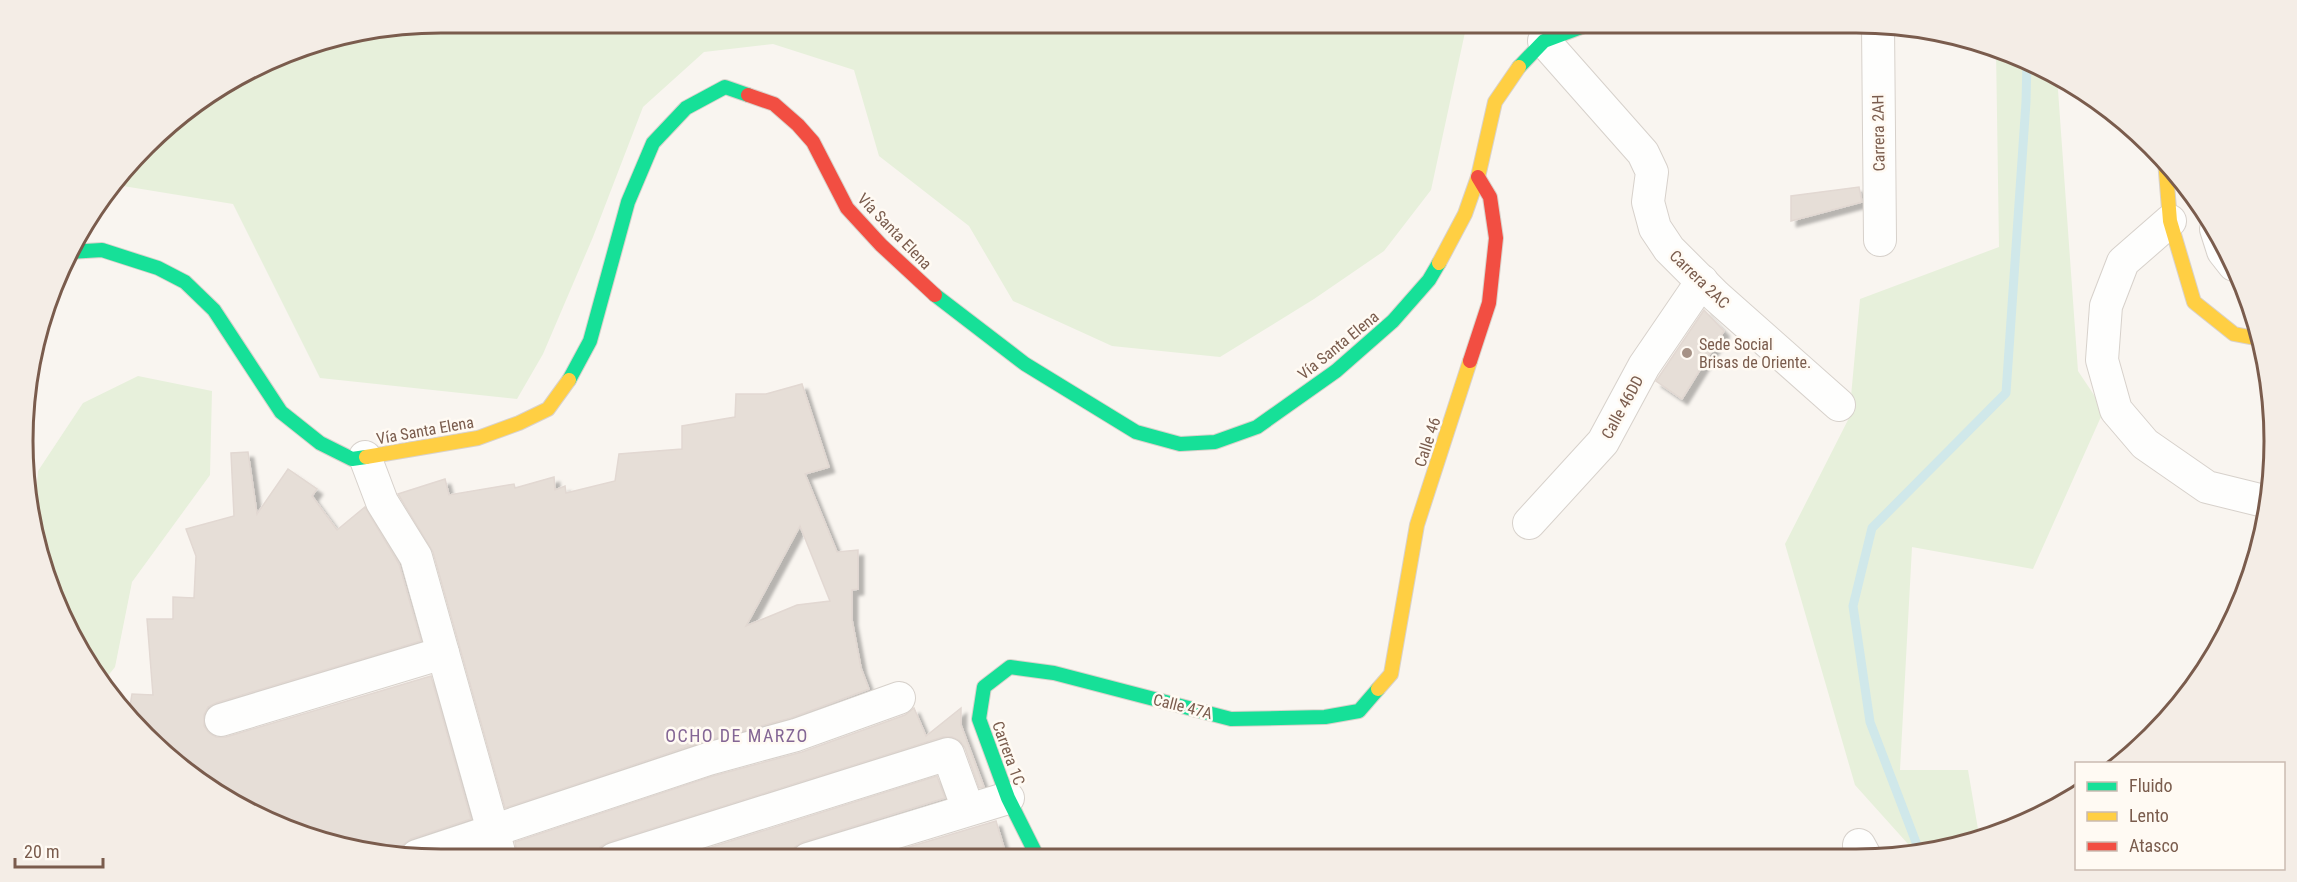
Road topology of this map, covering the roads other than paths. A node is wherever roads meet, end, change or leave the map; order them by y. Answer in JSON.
{"nodes":[{"id":1,"x":1565,"y":33,"type":"edge"},
{"id":2,"x":1878,"y":34,"type":"edge"},
{"id":3,"x":1544,"y":41,"type":"junction"},
{"id":4,"x":2166,"y":176,"type":"edge"},
{"id":5,"x":1478,"y":177,"type":"junction"},
{"id":6,"x":2170,"y":221,"type":"junction"},
{"id":7,"x":1880,"y":240,"type":"dead end"},
{"id":8,"x":81,"y":250,"type":"edge"},
{"id":9,"x":1702,"y":281,"type":"junction"},
{"id":10,"x":2251,"y":337,"type":"edge"},
{"id":11,"x":1839,"y":405,"type":"dead end"},
{"id":12,"x":365,"y":457,"type":"junction"},
{"id":13,"x":2260,"y":500,"type":"edge"},
{"id":14,"x":1529,"y":523,"type":"dead end"},
{"id":15,"x":443,"y":653,"type":"junction"},
{"id":16,"x":1010,"y":667,"type":"joint"},
{"id":17,"x":899,"y":698,"type":"dead end"},
{"id":18,"x":1359,"y":711,"type":"joint"},
{"id":19,"x":221,"y":720,"type":"dead end"},
{"id":20,"x":1008,"y":798,"type":"junction"},
{"id":21,"x":968,"y":810,"type":"junction"},
{"id":22,"x":497,"y":845,"type":"edge"},
{"id":23,"x":468,"y":849,"type":"edge"},
{"id":24,"x":646,"y":849,"type":"edge"},
{"id":25,"x":841,"y":849,"type":"edge"},
{"id":26,"x":1034,"y":849,"type":"edge"}],
"edges":[{"from":1,"to":3,"type":"main road","name":"Vía Santa Elena"},
{"from":2,"to":7,"type":"street","name":"Carrera 2AH"},
{"from":3,"to":5,"type":"main road","name":"Vía Santa Elena"},
{"from":3,"to":9,"type":"street","name":"Carrera 2AC"},
{"from":4,"to":6,"type":"main road"},
{"from":5,"to":12,"type":"main road","name":"Vía Santa Elena"},
{"from":5,"to":18,"type":"main road","name":"Calle 46"},
{"from":6,"to":10,"type":"main road"},
{"from":6,"to":13,"type":"street"},
{"from":8,"to":12,"type":"main road","name":"Vía Santa Elena"},
{"from":9,"to":11,"type":"street","name":"Carrera 2AC"},
{"from":9,"to":14,"type":"street","name":"Calle 46DD"},
{"from":12,"to":15,"type":"street"},
{"from":15,"to":19,"type":"street"},
{"from":15,"to":22,"type":"street"},
{"from":16,"to":18,"type":"main road","name":"Calle 47A"},
{"from":16,"to":20,"type":"main road","name":"Carrera 1C"},
{"from":17,"to":22,"type":"street"},
{"from":20,"to":21,"type":"street"},
{"from":20,"to":26,"type":"main road","name":"Carrera 1C"},
{"from":21,"to":24,"type":"street"},
{"from":21,"to":25,"type":"street"},
{"from":22,"to":23,"type":"street"}]}
